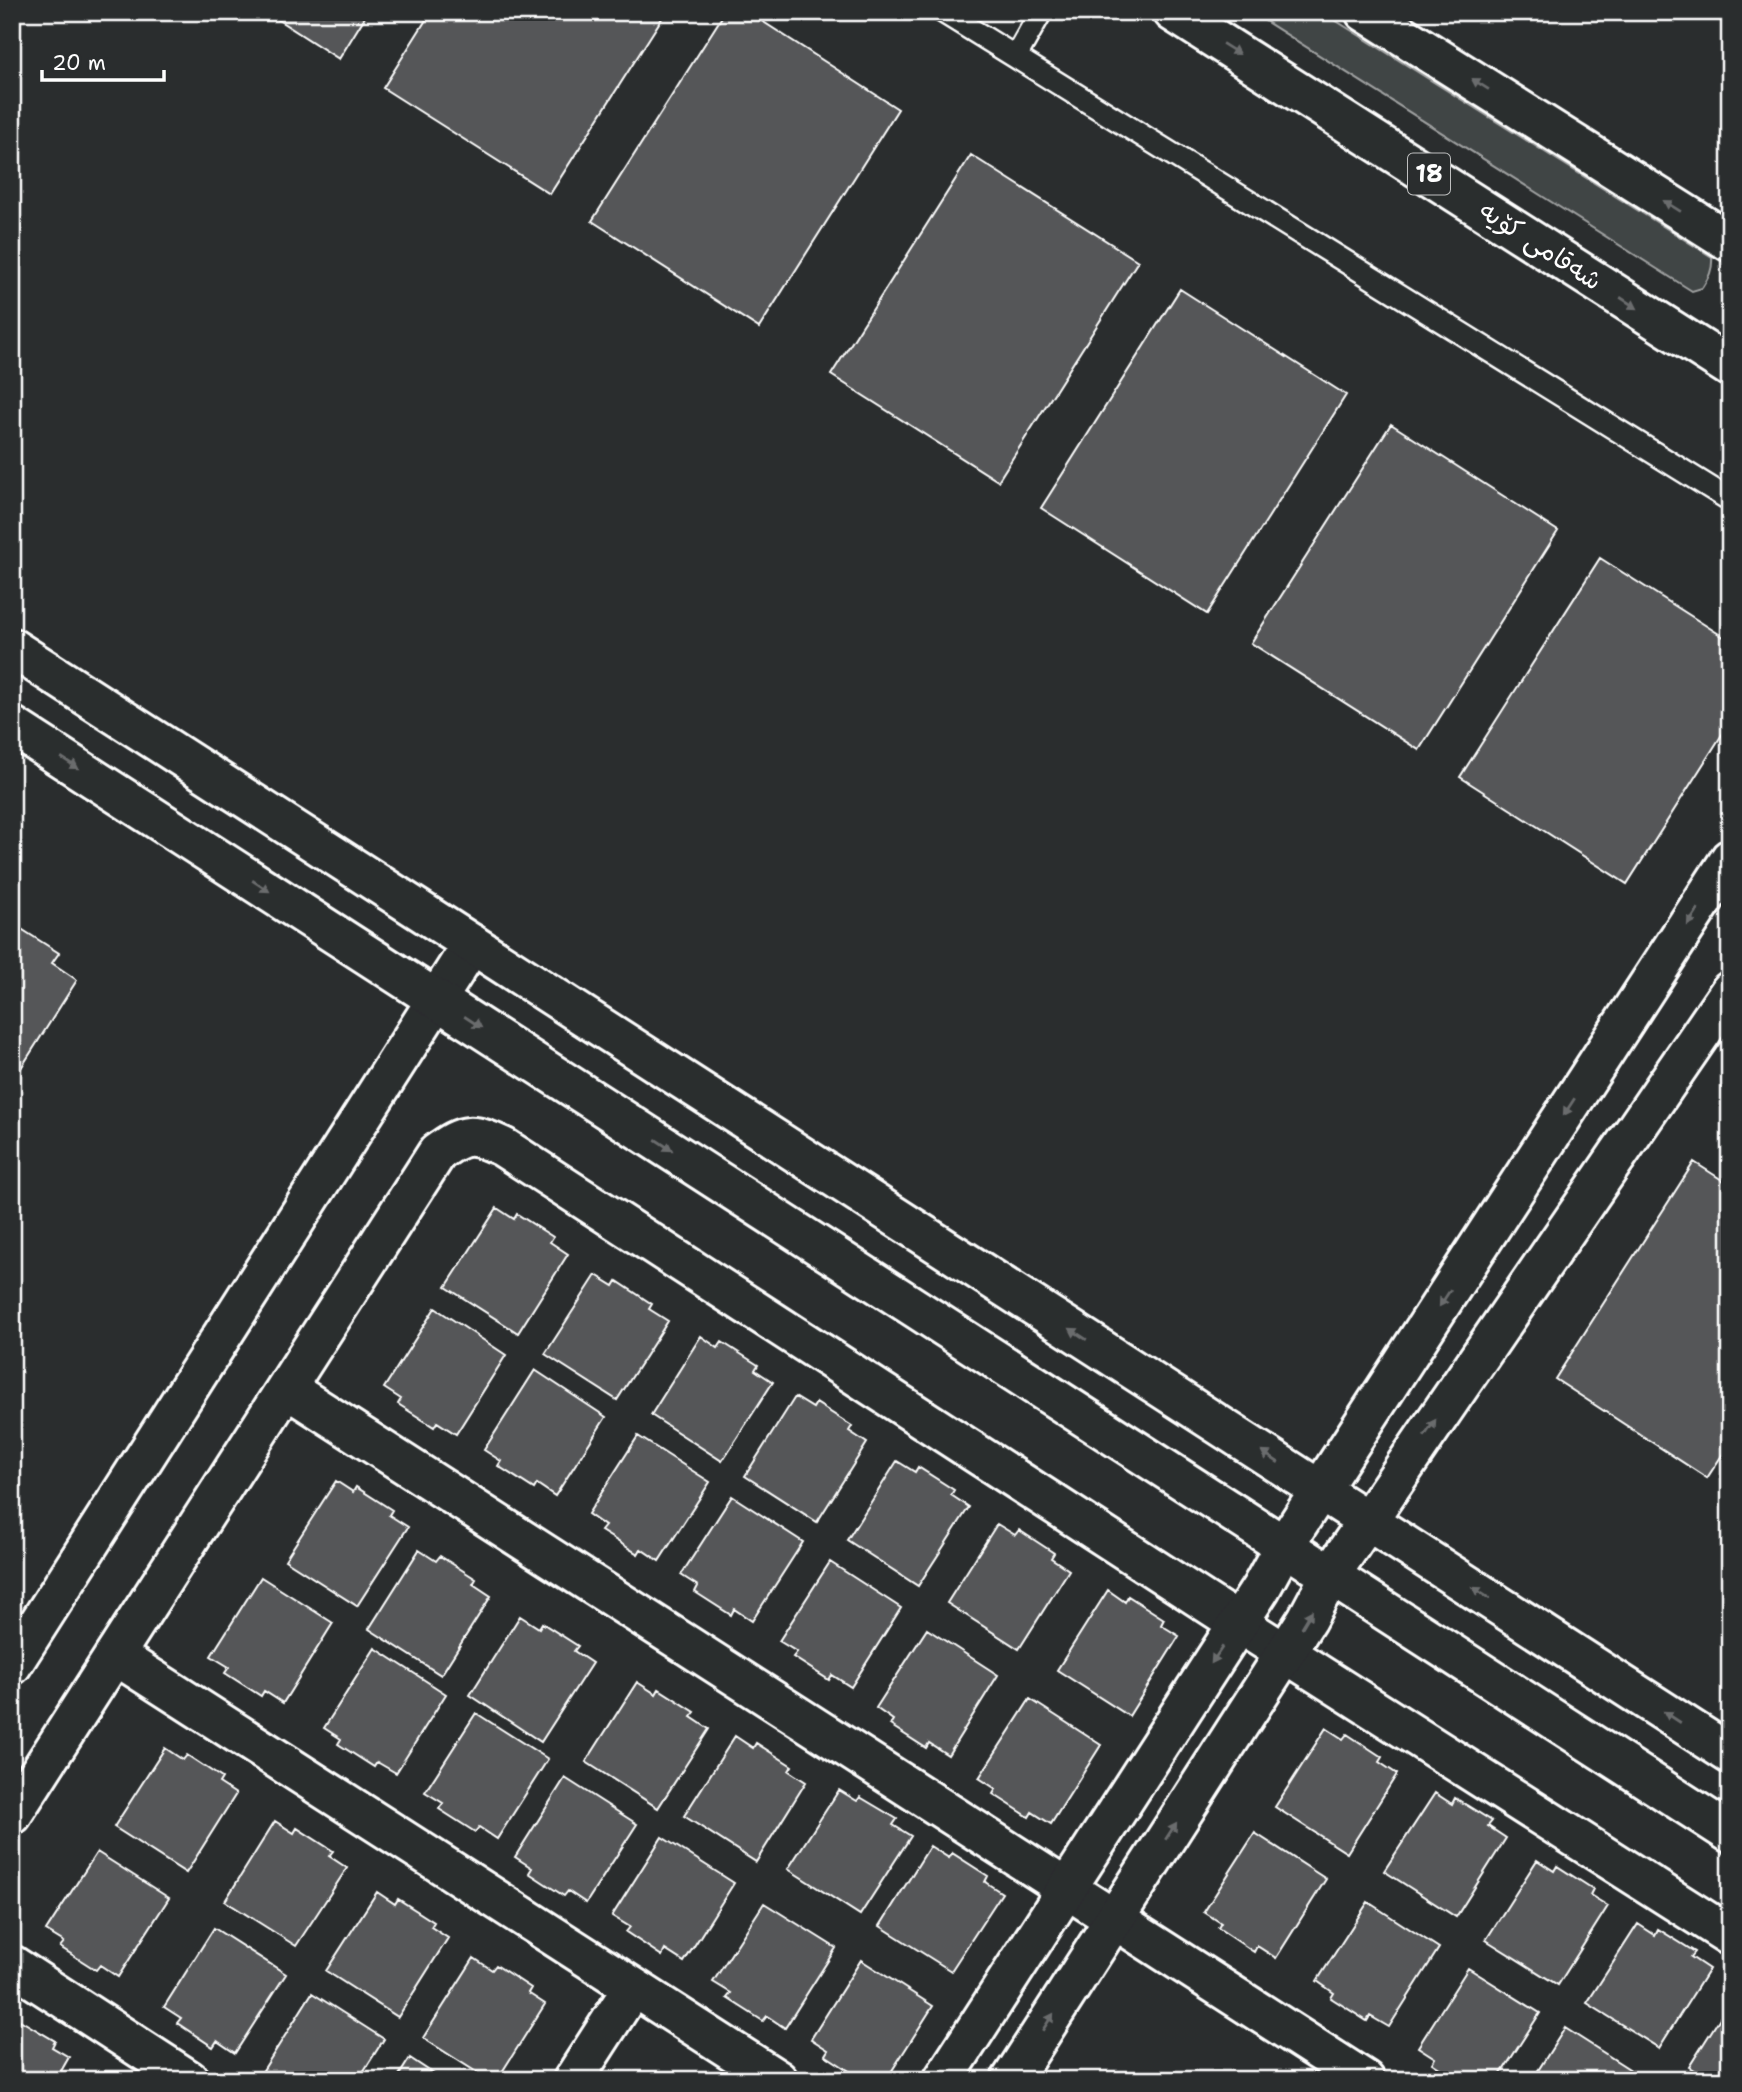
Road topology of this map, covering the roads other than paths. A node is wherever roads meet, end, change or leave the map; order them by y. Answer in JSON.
{"nodes":[{"id":1,"x":943,"y":12,"type":"edge"},
{"id":2,"x":1041,"y":12,"type":"edge"},
{"id":3,"x":1173,"y":12,"type":"edge"},
{"id":4,"x":1365,"y":12,"type":"edge"},
{"id":5,"x":1016,"y":56,"type":"junction"},
{"id":6,"x":1730,"y":242,"type":"edge"},
{"id":7,"x":1683,"y":337,"type":"junction"},
{"id":8,"x":1730,"y":342,"type":"edge"},
{"id":9,"x":1730,"y":367,"type":"edge"},
{"id":10,"x":1730,"y":500,"type":"edge"},
{"id":11,"x":12,"y":648,"type":"edge"},
{"id":12,"x":12,"y":726,"type":"edge"},
{"id":13,"x":1730,"y":859,"type":"edge"},
{"id":14,"x":472,"y":944,"type":"junction"},
{"id":15,"x":1730,"y":991,"type":"edge"},
{"id":16,"x":436,"y":999,"type":"junction"},
{"id":17,"x":286,"y":1388,"type":"junction"},
{"id":18,"x":1321,"y":1490,"type":"junction"},
{"id":19,"x":1367,"y":1520,"type":"junction"},
{"id":20,"x":1285,"y":1544,"type":"junction"},
{"id":21,"x":1331,"y":1574,"type":"junction"},
{"id":22,"x":1238,"y":1623,"type":"junction"},
{"id":23,"x":1285,"y":1653,"type":"junction"},
{"id":24,"x":115,"y":1655,"type":"junction"},
{"id":25,"x":12,"y":1665,"type":"edge"},
{"id":26,"x":1730,"y":1754,"type":"edge"},
{"id":27,"x":12,"y":1815,"type":"edge"},
{"id":28,"x":1730,"y":1833,"type":"edge"},
{"id":29,"x":1067,"y":1888,"type":"junction"},
{"id":30,"x":1114,"y":1919,"type":"junction"},
{"id":31,"x":1730,"y":1936,"type":"edge"},
{"id":32,"x":12,"y":1965,"type":"edge"},
{"id":33,"x":633,"y":1987,"type":"junction"},
{"id":34,"x":189,"y":2080,"type":"edge"},
{"id":35,"x":573,"y":2080,"type":"edge"},
{"id":36,"x":778,"y":2080,"type":"edge"},
{"id":37,"x":943,"y":2080,"type":"edge"},
{"id":38,"x":1011,"y":2080,"type":"edge"},
{"id":39,"x":1365,"y":2080,"type":"edge"}],
"edges":[{"from":1,"to":5,"type":"lane"},
{"from":2,"to":5,"type":"lane"},
{"from":3,"to":7,"type":"main road","name":"شەقامی کۆیە","number":"18","one_way":true},
{"from":6,"to":4,"type":"main road","one_way":true},
{"from":5,"to":10,"type":"lane"},
{"from":7,"to":8,"type":"main road"},
{"from":7,"to":9,"type":"main road","name":"شەقامی کۆیە","number":"18"},
{"from":11,"to":14,"type":"main road"},
{"from":12,"to":16,"type":"main road","one_way":true},
{"from":13,"to":18,"type":"main road","one_way":true},
{"from":14,"to":16,"type":"main road"},
{"from":18,"to":14,"type":"main road","one_way":true},
{"from":19,"to":15,"type":"main road","one_way":true},
{"from":16,"to":20,"type":"main road","one_way":true},
{"from":16,"to":25,"type":"main road"},
{"from":17,"to":22,"type":"main road"},
{"from":17,"to":24,"type":"main road"},
{"from":17,"to":29,"type":"main road"},
{"from":18,"to":19,"type":"main road"},
{"from":18,"to":20,"type":"main road"},
{"from":19,"to":21,"type":"main road"},
{"from":26,"to":19,"type":"main road","one_way":true},
{"from":20,"to":21,"type":"main road"},
{"from":20,"to":22,"type":"main road"},
{"from":23,"to":21,"type":"main road","one_way":true},
{"from":21,"to":28,"type":"main road"},
{"from":22,"to":23,"type":"main road"},
{"from":22,"to":29,"type":"main road","one_way":true},
{"from":30,"to":23,"type":"main road","one_way":true},
{"from":23,"to":31,"type":"main road"},
{"from":24,"to":27,"type":"main road"},
{"from":24,"to":33,"type":"main road"},
{"from":29,"to":30,"type":"main road"},
{"from":29,"to":37,"type":"main road"},
{"from":38,"to":30,"type":"main road","one_way":true},
{"from":30,"to":39,"type":"main road"},
{"from":32,"to":34,"type":"main road"},
{"from":33,"to":35,"type":"main road"},
{"from":33,"to":36,"type":"main road"}]}
